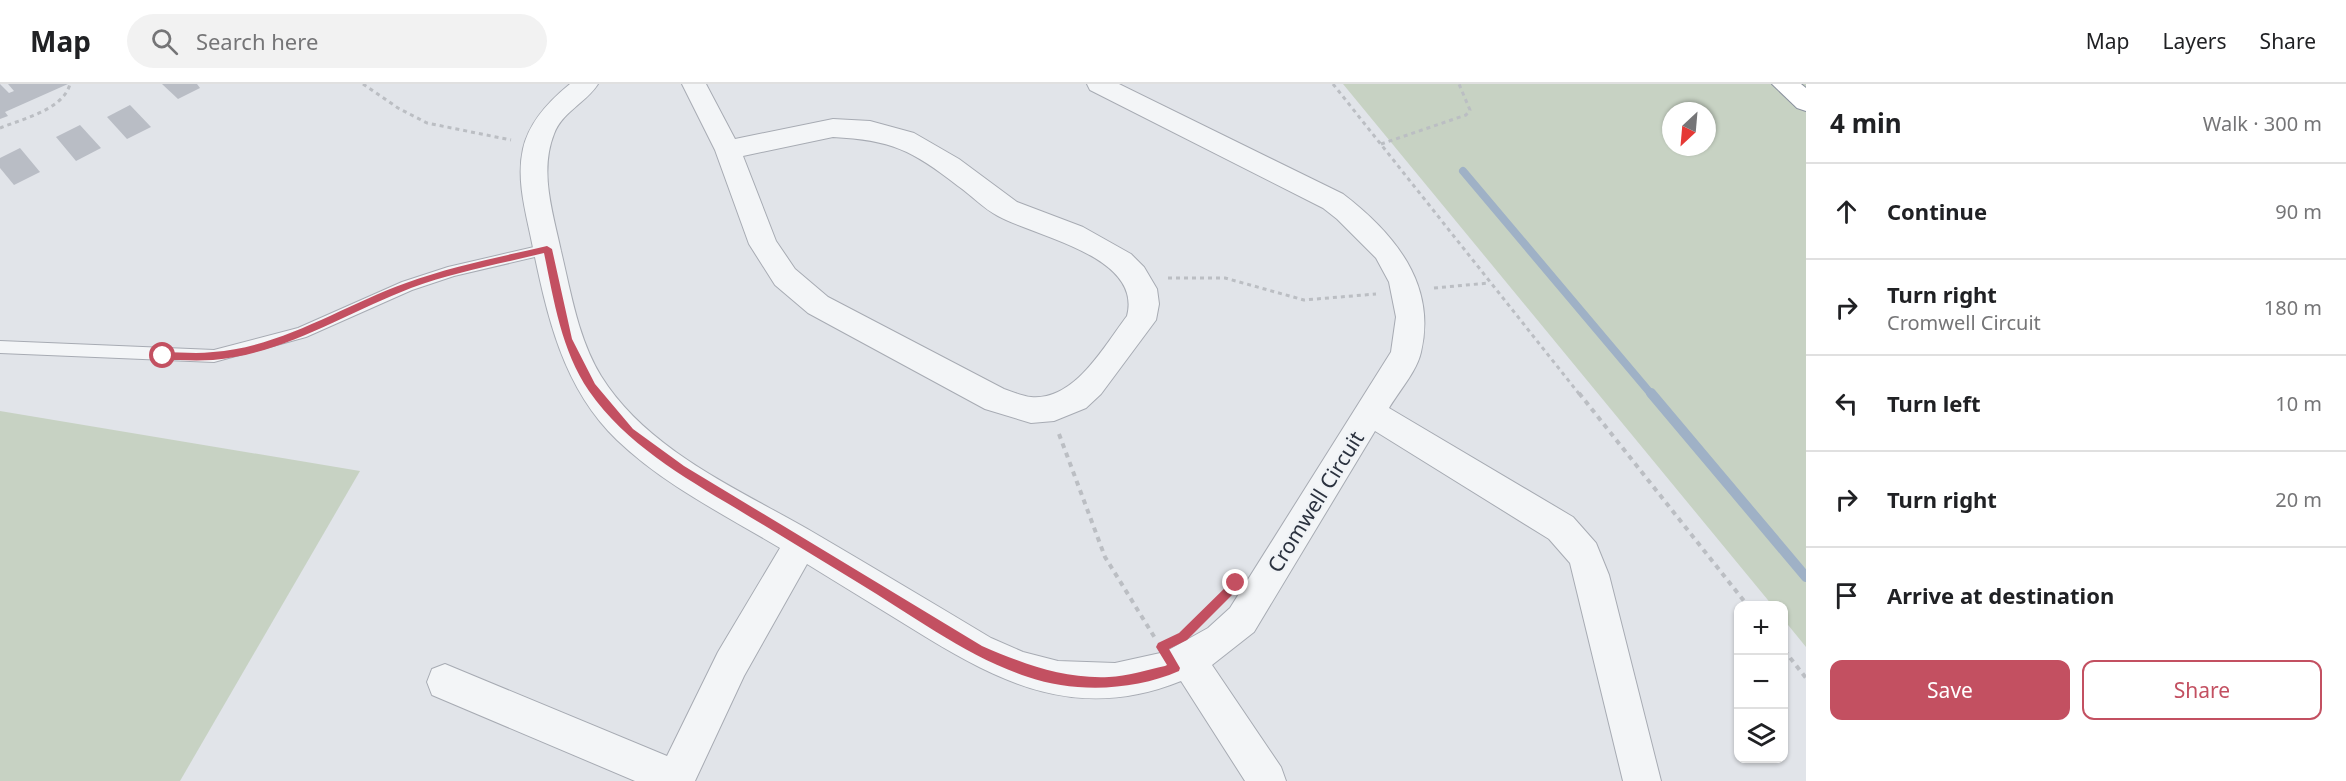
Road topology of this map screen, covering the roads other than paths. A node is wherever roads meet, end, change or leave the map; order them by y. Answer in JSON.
{"nodes":[{"id":1,"x":586,"y":84,"type":"edge"},
{"id":2,"x":694,"y":84,"type":"edge"},
{"id":3,"x":1099,"y":84,"type":"edge"},
{"id":4,"x":1785,"y":84,"type":"edge"},
{"id":5,"x":1806,"y":102,"type":"edge"},
{"id":6,"x":728,"y":150,"type":"junction"},
{"id":7,"x":547,"y":249,"type":"junction"},
{"id":8,"x":0,"y":347,"type":"edge"},
{"id":9,"x":1371,"y":413,"type":"junction"},
{"id":10,"x":801,"y":543,"type":"junction"},
{"id":11,"x":1182,"y":665,"type":"junction"},
{"id":12,"x":445,"y":682,"type":"dead end"},
{"id":13,"x":676,"y":780,"type":"edge"},
{"id":14,"x":1267,"y":781,"type":"edge"},
{"id":15,"x":1642,"y":781,"type":"edge"}],
"edges":[{"from":1,"to":7,"type":"street","name":"Cromwell Circuit"},
{"from":2,"to":6,"type":"street"},
{"from":3,"to":9,"type":"street","name":"Cromwell Circuit"},
{"from":4,"to":5,"type":"highway"},
{"from":6,"to":6,"type":"street"},
{"from":7,"to":8,"type":"lane"},
{"from":7,"to":10,"type":"street","name":"Cromwell Circuit"},
{"from":9,"to":11,"type":"street","name":"Cromwell Circuit"},
{"from":9,"to":15,"type":"street"},
{"from":10,"to":11,"type":"street","name":"Cromwell Circuit"},
{"from":10,"to":13,"type":"street"},
{"from":11,"to":14,"type":"street"},
{"from":12,"to":13,"type":"street"}]}
